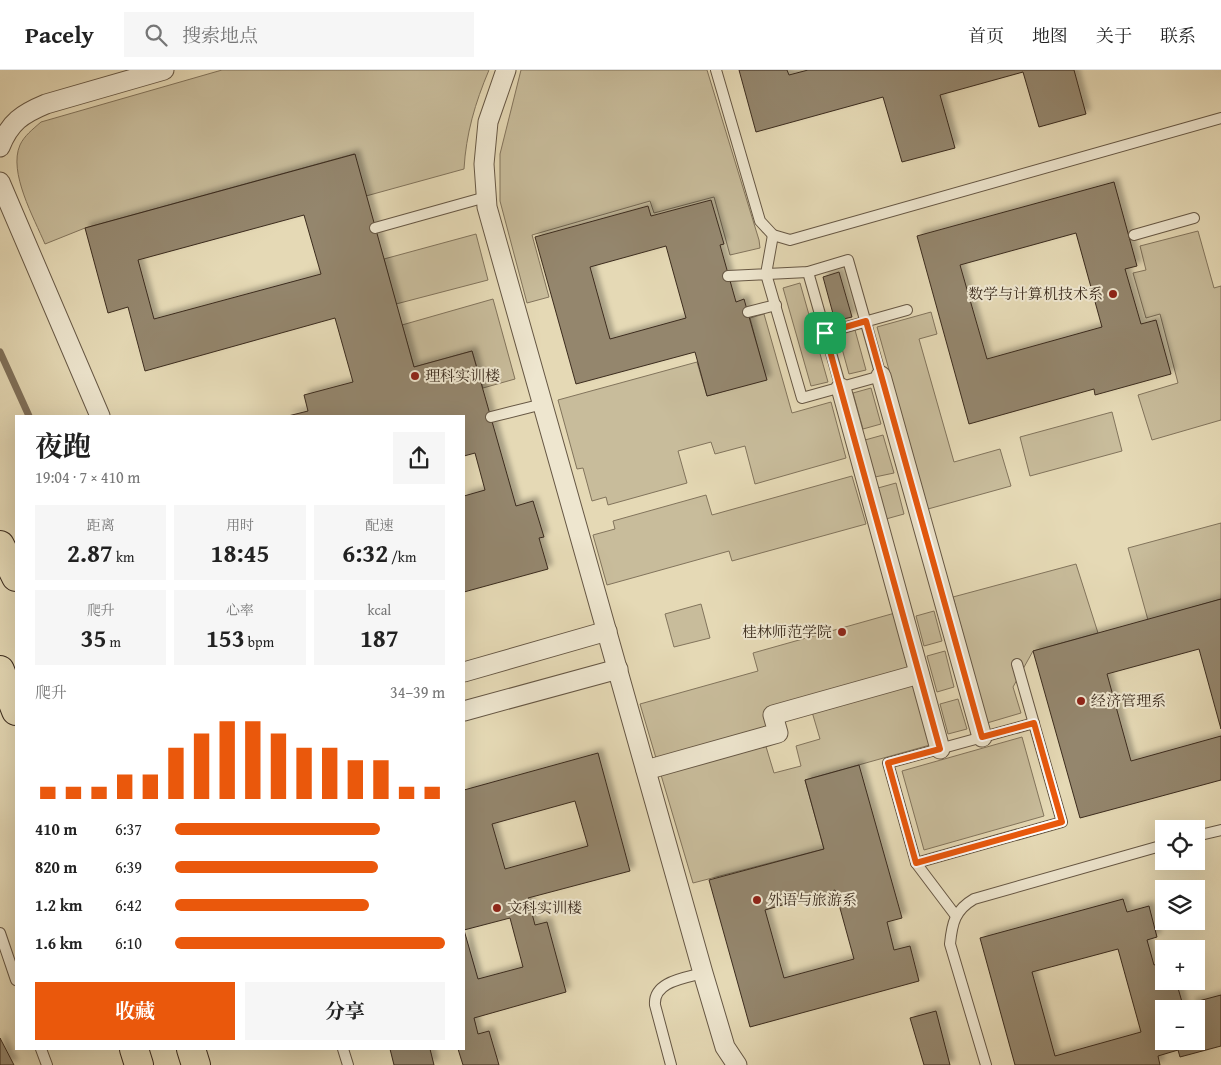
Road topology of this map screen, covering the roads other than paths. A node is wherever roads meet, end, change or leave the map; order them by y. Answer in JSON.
{"nodes":[{"id":1,"x":164,"y":70,"type":"edge"},
{"id":2,"x":506,"y":70,"type":"edge"},
{"id":3,"x":716,"y":70,"type":"edge"},
{"id":4,"x":1221,"y":118,"type":"edge"},
{"id":5,"x":0,"y":148,"type":"edge"},
{"id":6,"x":0,"y":182,"type":"edge"},
{"id":7,"x":486,"y":197,"type":"junction"},
{"id":8,"x":1194,"y":218,"type":"dead end"},
{"id":9,"x":375,"y":228,"type":"dead end"},
{"id":10,"x":773,"y":235,"type":"junction"},
{"id":11,"x":1134,"y":236,"type":"dead end"},
{"id":12,"x":808,"y":272,"type":"junction"},
{"id":13,"x":766,"y":274,"type":"junction"},
{"id":14,"x":728,"y":276,"type":"dead end"},
{"id":15,"x":776,"y":305,"type":"junction"},
{"id":16,"x":907,"y":310,"type":"dead end"},
{"id":17,"x":748,"y":312,"type":"dead end"},
{"id":18,"x":866,"y":321,"type":"junction"},
{"id":19,"x":825,"y":333,"type":"junction"},
{"id":20,"x":881,"y":376,"type":"junction"},
{"id":21,"x":841,"y":388,"type":"junction"},
{"id":22,"x":543,"y":404,"type":"junction"},
{"id":23,"x":100,"y":415,"type":"edge"},
{"id":24,"x":490,"y":417,"type":"dead end"},
{"id":25,"x":0,"y":545,"type":"edge"},
{"id":26,"x":15,"y":575,"type":"edge"},
{"id":27,"x":607,"y":631,"type":"junction"},
{"id":28,"x":1017,"y":664,"type":"dead end"},
{"id":29,"x":618,"y":669,"type":"junction"},
{"id":30,"x":0,"y":670,"type":"edge"},
{"id":31,"x":465,"y":672,"type":"edge"},
{"id":32,"x":919,"y":674,"type":"junction"},
{"id":33,"x":15,"y":708,"type":"edge"},
{"id":34,"x":465,"y":711,"type":"edge"},
{"id":35,"x":1034,"y":723,"type":"junction"},
{"id":36,"x":982,"y":737,"type":"junction"},
{"id":37,"x":940,"y":749,"type":"junction"},
{"id":38,"x":646,"y":770,"type":"junction"},
{"id":39,"x":1221,"y":830,"type":"edge"},
{"id":40,"x":1205,"y":834,"type":"edge"},
{"id":41,"x":1155,"y":849,"type":"edge"},
{"id":42,"x":916,"y":863,"type":"junction"},
{"id":43,"x":956,"y":916,"type":"junction"},
{"id":44,"x":0,"y":932,"type":"edge"},
{"id":45,"x":703,"y":972,"type":"junction"},
{"id":46,"x":15,"y":977,"type":"edge"},
{"id":47,"x":41,"y":1050,"type":"edge"},
{"id":48,"x":134,"y":1050,"type":"edge"},
{"id":49,"x":191,"y":1050,"type":"edge"},
{"id":50,"x":343,"y":1050,"type":"edge"},
{"id":51,"x":47,"y":1065,"type":"edge"},
{"id":52,"x":139,"y":1065,"type":"edge"},
{"id":53,"x":196,"y":1065,"type":"edge"},
{"id":54,"x":348,"y":1065,"type":"edge"},
{"id":55,"x":671,"y":1065,"type":"edge"},
{"id":56,"x":737,"y":1065,"type":"edge"},
{"id":57,"x":986,"y":1065,"type":"edge"}],
"edges":[{"from":1,"to":5,"type":"street"},
{"from":2,"to":7,"type":"street"},
{"from":3,"to":10,"type":"lane"},
{"from":4,"to":10,"type":"lane"},
{"from":6,"to":23,"type":"street"},
{"from":7,"to":9,"type":"lane"},
{"from":7,"to":22,"type":"street"},
{"from":8,"to":11,"type":"lane"},
{"from":10,"to":13,"type":"lane"},
{"from":12,"to":13,"type":"lane"},
{"from":12,"to":18,"type":"lane"},
{"from":12,"to":19,"type":"lane"},
{"from":13,"to":14,"type":"lane"},
{"from":13,"to":15,"type":"lane"},
{"from":15,"to":17,"type":"lane"},
{"from":15,"to":21,"type":"lane"},
{"from":16,"to":18,"type":"lane"},
{"from":18,"to":19,"type":"lane"},
{"from":18,"to":20,"type":"lane"},
{"from":19,"to":21,"type":"lane"},
{"from":20,"to":21,"type":"lane"},
{"from":20,"to":36,"type":"street"},
{"from":21,"to":32,"type":"street"},
{"from":22,"to":24,"type":"lane"},
{"from":22,"to":27,"type":"street"},
{"from":25,"to":26,"type":"main road"},
{"from":27,"to":29,"type":"street"},
{"from":27,"to":31,"type":"street"},
{"from":28,"to":35,"type":"lane"},
{"from":29,"to":34,"type":"street"},
{"from":29,"to":38,"type":"street"},
{"from":30,"to":33,"type":"main road"},
{"from":32,"to":37,"type":"street"},
{"from":32,"to":38,"type":"street"},
{"from":35,"to":36,"type":"lane"},
{"from":35,"to":42,"type":"lane"},
{"from":36,"to":37,"type":"lane"},
{"from":37,"to":42,"type":"lane"},
{"from":38,"to":45,"type":"street"},
{"from":39,"to":40,"type":"lane"},
{"from":41,"to":43,"type":"lane"},
{"from":42,"to":43,"type":"lane"},
{"from":43,"to":57,"type":"lane"},
{"from":44,"to":46,"type":"lane"},
{"from":45,"to":55,"type":"lane"},
{"from":45,"to":56,"type":"street"},
{"from":47,"to":51,"type":"lane"},
{"from":48,"to":52,"type":"main road"},
{"from":49,"to":53,"type":"main road"},
{"from":50,"to":54,"type":"lane"}]}
